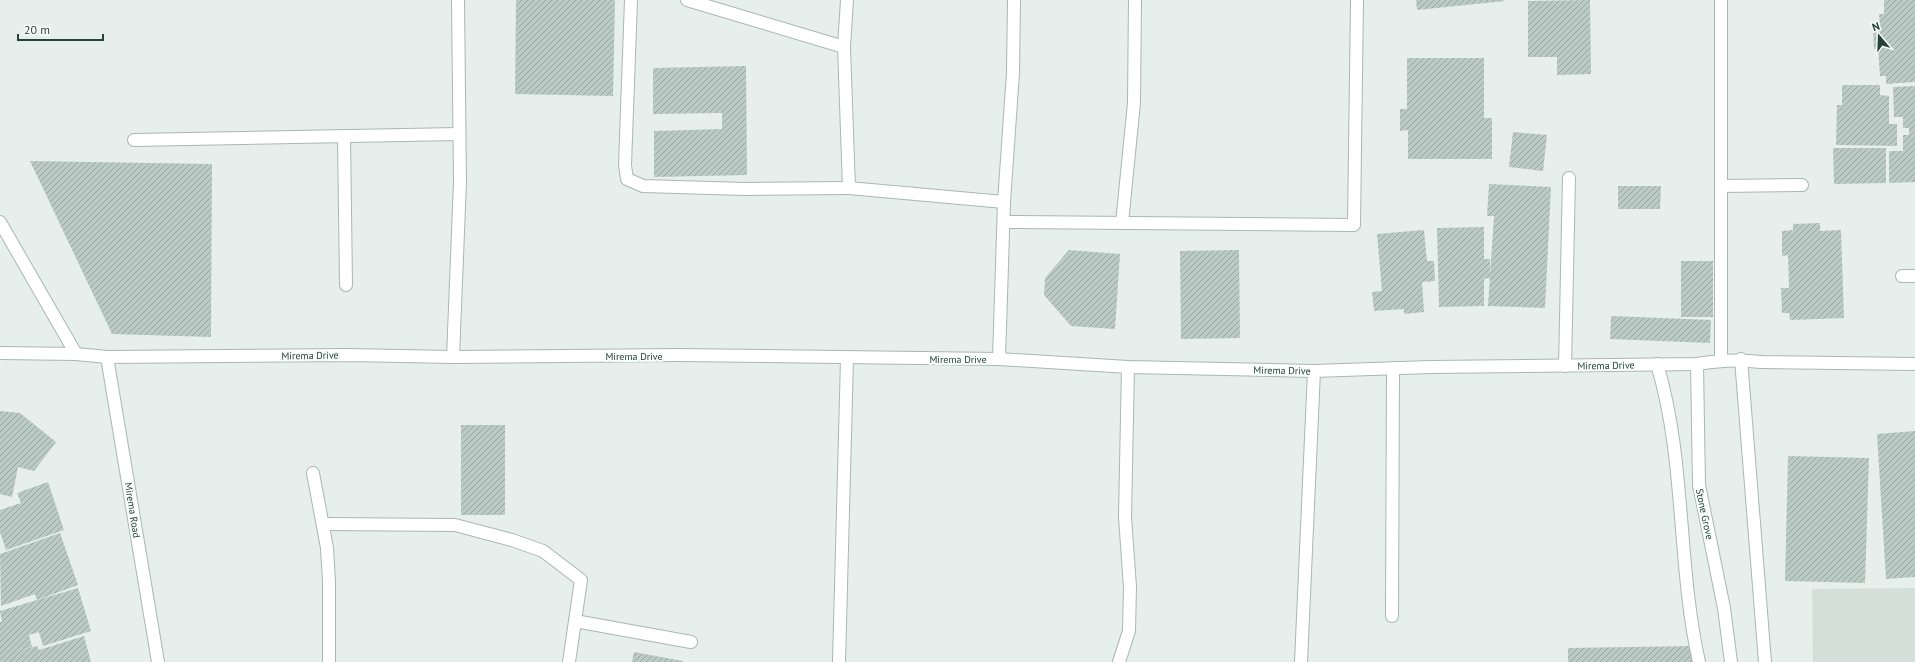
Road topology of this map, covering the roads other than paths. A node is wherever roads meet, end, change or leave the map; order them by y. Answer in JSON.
{"nodes":[{"id":1,"x":458,"y":0,"type":"edge"},
{"id":2,"x":631,"y":0,"type":"edge"},
{"id":3,"x":687,"y":0,"type":"edge"},
{"id":4,"x":847,"y":0,"type":"edge"},
{"id":5,"x":1014,"y":0,"type":"edge"},
{"id":6,"x":1135,"y":0,"type":"edge"},
{"id":7,"x":1357,"y":0,"type":"edge"},
{"id":8,"x":1721,"y":0,"type":"edge"},
{"id":9,"x":844,"y":47,"type":"junction"},
{"id":10,"x":459,"y":134,"type":"junction"},
{"id":11,"x":344,"y":136,"type":"junction"},
{"id":12,"x":134,"y":140,"type":"dead end"},
{"id":13,"x":1569,"y":178,"type":"dead end"},
{"id":14,"x":1802,"y":185,"type":"dead end"},
{"id":15,"x":1721,"y":186,"type":"junction"},
{"id":16,"x":849,"y":188,"type":"junction"},
{"id":17,"x":1004,"y":202,"type":"junction"},
{"id":18,"x":0,"y":222,"type":"edge"},
{"id":19,"x":1004,"y":222,"type":"junction"},
{"id":20,"x":1122,"y":223,"type":"junction"},
{"id":21,"x":1902,"y":276,"type":"dead end"},
{"id":22,"x":1915,"y":276,"type":"edge"},
{"id":23,"x":346,"y":285,"type":"dead end"},
{"id":24,"x":0,"y":353,"type":"edge"},
{"id":25,"x":76,"y":354,"type":"junction"},
{"id":26,"x":107,"y":357,"type":"junction"},
{"id":27,"x":453,"y":357,"type":"junction"},
{"id":28,"x":847,"y":358,"type":"junction"},
{"id":29,"x":999,"y":359,"type":"junction"},
{"id":30,"x":1741,"y":359,"type":"junction"},
{"id":31,"x":1721,"y":360,"type":"junction"},
{"id":32,"x":1658,"y":364,"type":"junction"},
{"id":33,"x":1697,"y":364,"type":"junction"},
{"id":34,"x":1915,"y":364,"type":"edge"},
{"id":35,"x":1566,"y":366,"type":"junction"},
{"id":36,"x":1128,"y":367,"type":"junction"},
{"id":37,"x":1394,"y":368,"type":"junction"},
{"id":38,"x":1314,"y":371,"type":"junction"},
{"id":39,"x":313,"y":473,"type":"dead end"},
{"id":40,"x":323,"y":524,"type":"junction"},
{"id":41,"x":1392,"y":616,"type":"dead end"},
{"id":42,"x":575,"y":621,"type":"junction"},
{"id":43,"x":691,"y":642,"type":"dead end"},
{"id":44,"x":158,"y":662,"type":"edge"},
{"id":45,"x":329,"y":662,"type":"edge"},
{"id":46,"x":569,"y":662,"type":"edge"},
{"id":47,"x":839,"y":662,"type":"edge"},
{"id":48,"x":1119,"y":662,"type":"edge"},
{"id":49,"x":1301,"y":662,"type":"edge"},
{"id":50,"x":1699,"y":662,"type":"edge"},
{"id":51,"x":1731,"y":662,"type":"edge"},
{"id":52,"x":1764,"y":662,"type":"edge"}],
"edges":[{"from":1,"to":10,"type":"street"},
{"from":2,"to":16,"type":"street"},
{"from":3,"to":9,"type":"street"},
{"from":4,"to":9,"type":"street"},
{"from":5,"to":17,"type":"street"},
{"from":6,"to":20,"type":"street"},
{"from":7,"to":20,"type":"street"},
{"from":8,"to":15,"type":"street"},
{"from":9,"to":16,"type":"street"},
{"from":10,"to":11,"type":"street"},
{"from":10,"to":27,"type":"street"},
{"from":11,"to":12,"type":"street"},
{"from":11,"to":23,"type":"street"},
{"from":13,"to":35,"type":"street"},
{"from":14,"to":15,"type":"street"},
{"from":15,"to":31,"type":"street"},
{"from":16,"to":17,"type":"street"},
{"from":17,"to":19,"type":"street"},
{"from":18,"to":25,"type":"street"},
{"from":19,"to":20,"type":"street"},
{"from":19,"to":29,"type":"street"},
{"from":21,"to":22,"type":"street"},
{"from":24,"to":25,"type":"street","name":"Mirema Drive"},
{"from":25,"to":26,"type":"street","name":"Mirema Drive"},
{"from":26,"to":27,"type":"street","name":"Mirema Drive"},
{"from":26,"to":44,"type":"street","name":"Mirema Road"},
{"from":27,"to":28,"type":"street","name":"Mirema Drive"},
{"from":28,"to":29,"type":"street","name":"Mirema Drive"},
{"from":28,"to":47,"type":"street"},
{"from":29,"to":36,"type":"street","name":"Mirema Drive"},
{"from":30,"to":31,"type":"street","name":"Mirema Drive"},
{"from":30,"to":34,"type":"street","name":"Mirema Drive"},
{"from":30,"to":52,"type":"street"},
{"from":31,"to":33,"type":"street","name":"Mirema Drive"},
{"from":32,"to":33,"type":"street","name":"Mirema Drive"},
{"from":32,"to":35,"type":"street","name":"Mirema Drive"},
{"from":32,"to":50,"type":"street"},
{"from":33,"to":51,"type":"street","name":"Stone Grove"},
{"from":35,"to":37,"type":"street","name":"Mirema Drive"},
{"from":36,"to":38,"type":"street","name":"Mirema Drive"},
{"from":36,"to":48,"type":"street"},
{"from":37,"to":38,"type":"street","name":"Mirema Drive"},
{"from":37,"to":41,"type":"street"},
{"from":38,"to":49,"type":"street"},
{"from":39,"to":40,"type":"street"},
{"from":40,"to":42,"type":"street"},
{"from":40,"to":45,"type":"street"},
{"from":42,"to":43,"type":"street"},
{"from":42,"to":46,"type":"street"}]}
